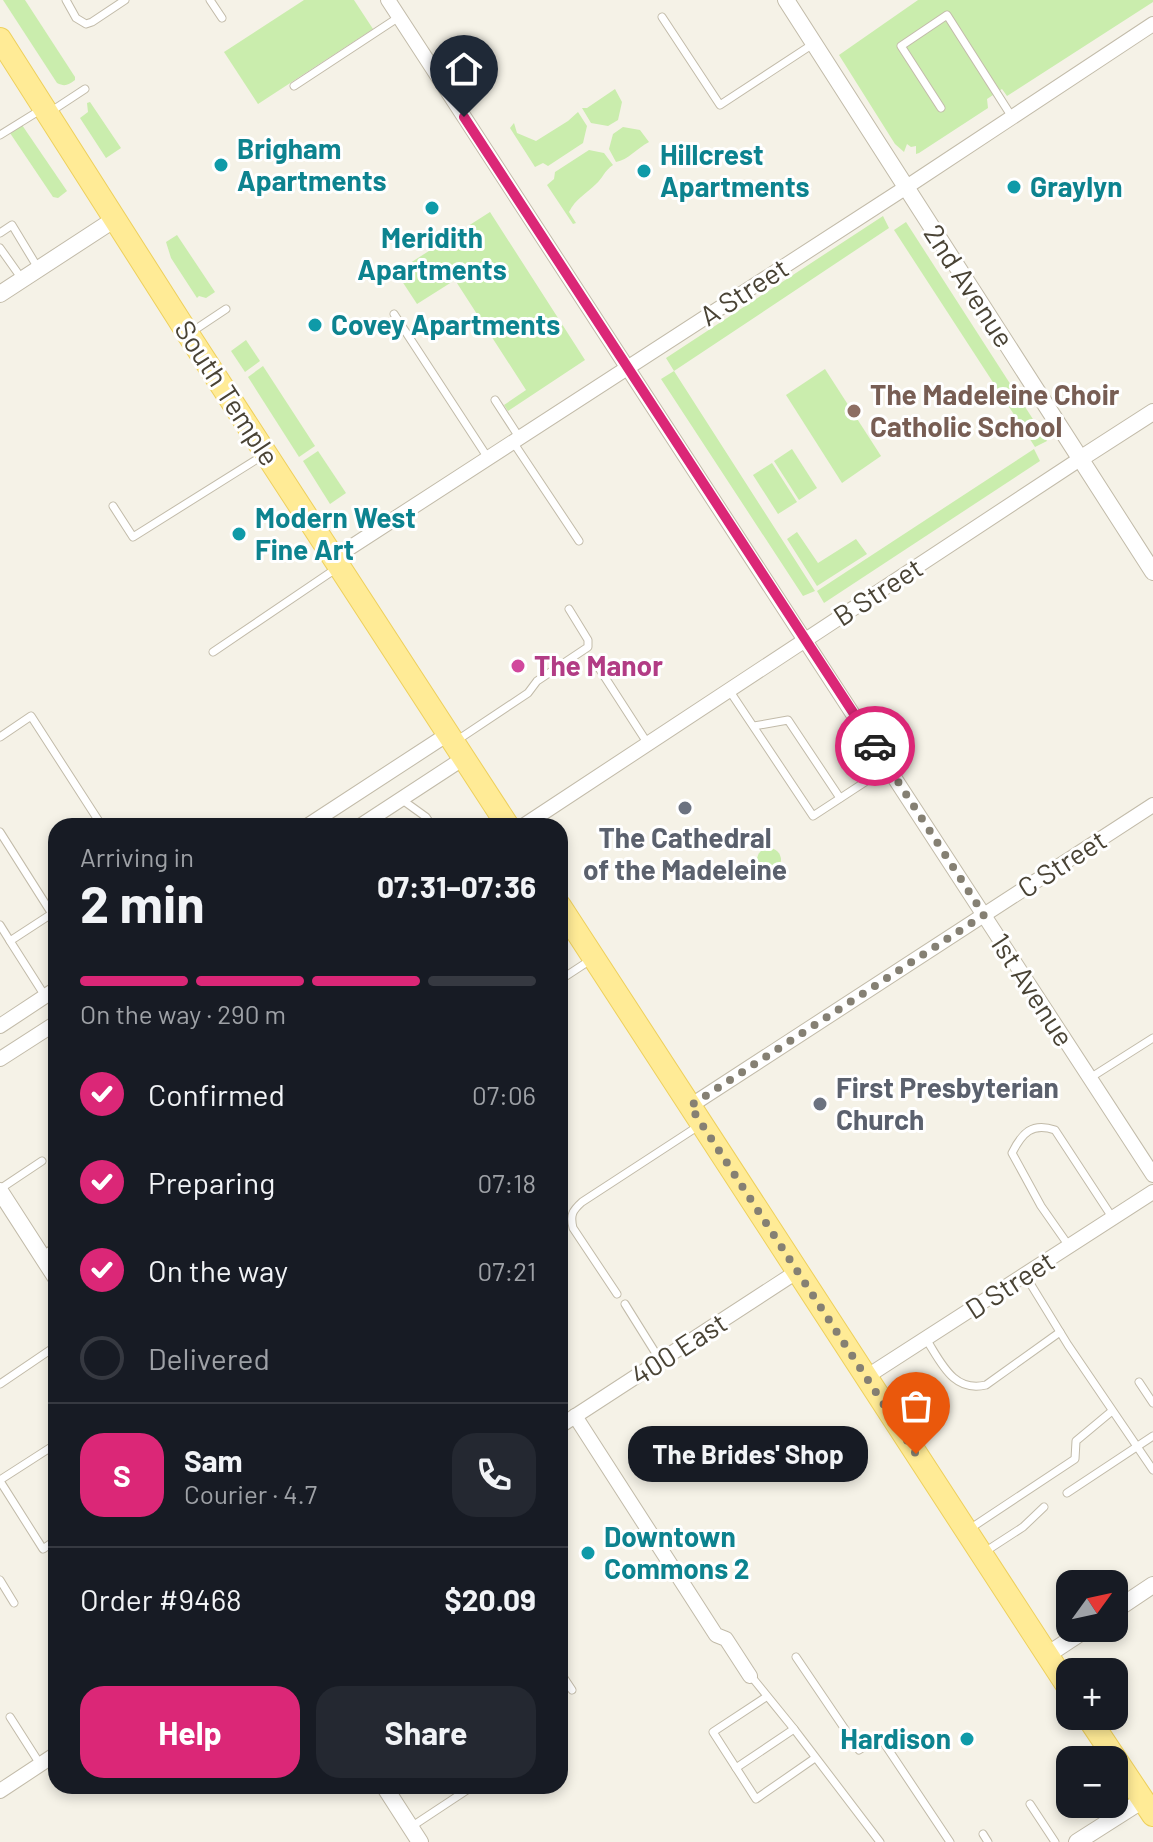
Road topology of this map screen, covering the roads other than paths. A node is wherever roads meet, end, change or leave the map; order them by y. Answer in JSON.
{"nodes":[{"id":1,"x":66,"y":0,"type":"edge"},
{"id":2,"x":125,"y":0,"type":"edge"},
{"id":3,"x":210,"y":0,"type":"edge"},
{"id":4,"x":388,"y":0,"type":"edge"},
{"id":5,"x":786,"y":0,"type":"edge"},
{"id":6,"x":399,"y":17,"type":"junction"},
{"id":7,"x":662,"y":17,"type":"dead end"},
{"id":8,"x":222,"y":18,"type":"dead end"},
{"id":9,"x":1153,"y":24,"type":"edge"},
{"id":10,"x":0,"y":39,"type":"edge"},
{"id":11,"x":813,"y":44,"type":"junction"},
{"id":12,"x":294,"y":86,"type":"dead end"},
{"id":13,"x":85,"y":89,"type":"dead end"},
{"id":14,"x":941,"y":108,"type":"dead end"},
{"id":15,"x":46,"y":110,"type":"junction"},
{"id":16,"x":1012,"y":117,"type":"junction"},
{"id":17,"x":0,"y":135,"type":"edge"},
{"id":18,"x":905,"y":188,"type":"junction"},
{"id":19,"x":115,"y":219,"type":"junction"},
{"id":20,"x":0,"y":233,"type":"edge"},
{"id":21,"x":0,"y":248,"type":"edge"},
{"id":22,"x":38,"y":268,"type":"junction"},
{"id":23,"x":22,"y":279,"type":"junction"},
{"id":24,"x":0,"y":294,"type":"edge"},
{"id":25,"x":226,"y":309,"type":"dead end"},
{"id":26,"x":394,"y":314,"type":"dead end"},
{"id":27,"x":188,"y":334,"type":"junction"},
{"id":28,"x":628,"y":366,"type":"junction"},
{"id":29,"x":495,"y":400,"type":"dead end"},
{"id":30,"x":1153,"y":412,"type":"edge"},
{"id":31,"x":516,"y":440,"type":"junction"},
{"id":32,"x":266,"y":453,"type":"junction"},
{"id":33,"x":488,"y":458,"type":"junction"},
{"id":34,"x":1080,"y":459,"type":"junction"},
{"id":35,"x":113,"y":506,"type":"dead end"},
{"id":36,"x":579,"y":541,"type":"dead end"},
{"id":37,"x":337,"y":562,"type":"junction"},
{"id":38,"x":1153,"y":572,"type":"edge"},
{"id":39,"x":569,"y":609,"type":"dead end"},
{"id":40,"x":805,"y":640,"type":"junction"},
{"id":41,"x":213,"y":652,"type":"dead end"},
{"id":42,"x":597,"y":665,"type":"dead end"},
{"id":43,"x":729,"y":690,"type":"junction"},
{"id":44,"x":754,"y":726,"type":"junction"},
{"id":45,"x":0,"y":737,"type":"edge"},
{"id":46,"x":648,"y":744,"type":"junction"},
{"id":47,"x":455,"y":745,"type":"junction"},
{"id":48,"x":888,"y":767,"type":"junction"},
{"id":49,"x":840,"y":798,"type":"junction"},
{"id":50,"x":401,"y":799,"type":"junction"},
{"id":51,"x":1153,"y":805,"type":"edge"},
{"id":52,"x":97,"y":818,"type":"edge"},
{"id":53,"x":322,"y":818,"type":"edge"},
{"id":54,"x":372,"y":818,"type":"edge"},
{"id":55,"x":427,"y":818,"type":"edge"},
{"id":56,"x":505,"y":818,"type":"edge"},
{"id":57,"x":524,"y":818,"type":"edge"},
{"id":58,"x":1,"y":837,"type":"edge"},
{"id":59,"x":48,"y":904,"type":"edge"},
{"id":60,"x":984,"y":915,"type":"junction"},
{"id":61,"x":48,"y":916,"type":"edge"},
{"id":62,"x":568,"y":918,"type":"edge"},
{"id":63,"x":0,"y":925,"type":"edge"},
{"id":64,"x":10,"y":941,"type":"junction"},
{"id":65,"x":594,"y":958,"type":"junction"},
{"id":66,"x":568,"y":975,"type":"edge"},
{"id":67,"x":48,"y":990,"type":"edge"},
{"id":68,"x":48,"y":994,"type":"edge"},
{"id":69,"x":0,"y":1026,"type":"edge"},
{"id":70,"x":48,"y":1028,"type":"edge"},
{"id":71,"x":1153,"y":1038,"type":"edge"},
{"id":72,"x":0,"y":1059,"type":"edge"},
{"id":73,"x":1090,"y":1078,"type":"junction"},
{"id":74,"x":696,"y":1115,"type":"junction"},
{"id":75,"x":42,"y":1161,"type":"dead end"},
{"id":76,"x":1153,"y":1175,"type":"edge"},
{"id":77,"x":0,"y":1190,"type":"edge"},
{"id":78,"x":1153,"y":1192,"type":"edge"},
{"id":79,"x":1113,"y":1218,"type":"junction"},
{"id":80,"x":1069,"y":1246,"type":"junction"},
{"id":81,"x":48,"y":1250,"type":"edge"},
{"id":82,"x":798,"y":1271,"type":"junction"},
{"id":83,"x":1025,"y":1275,"type":"junction"},
{"id":84,"x":617,"y":1294,"type":"dead end"},
{"id":85,"x":625,"y":1304,"type":"dead end"},
{"id":86,"x":1060,"y":1332,"type":"junction"},
{"id":87,"x":926,"y":1339,"type":"junction"},
{"id":88,"x":48,"y":1351,"type":"edge"},
{"id":89,"x":661,"y":1361,"type":"junction"},
{"id":90,"x":866,"y":1377,"type":"junction"},
{"id":91,"x":1139,"y":1382,"type":"dead end"},
{"id":92,"x":0,"y":1384,"type":"edge"},
{"id":93,"x":1153,"y":1403,"type":"edge"},
{"id":94,"x":1112,"y":1411,"type":"junction"},
{"id":95,"x":575,"y":1416,"type":"junction"},
{"id":96,"x":568,"y":1421,"type":"edge"},
{"id":97,"x":1153,"y":1436,"type":"edge"},
{"id":98,"x":1138,"y":1446,"type":"junction"},
{"id":99,"x":48,"y":1449,"type":"edge"},
{"id":100,"x":1153,"y":1470,"type":"edge"},
{"id":101,"x":0,"y":1480,"type":"edge"},
{"id":102,"x":1067,"y":1493,"type":"dead end"},
{"id":103,"x":1044,"y":1507,"type":"dead end"},
{"id":104,"x":966,"y":1531,"type":"junction"},
{"id":105,"x":48,"y":1546,"type":"edge"},
{"id":106,"x":981,"y":1554,"type":"junction"},
{"id":107,"x":0,"y":1580,"type":"edge"},
{"id":108,"x":1153,"y":1585,"type":"edge"},
{"id":109,"x":1128,"y":1602,"type":"edge"},
{"id":110,"x":14,"y":1603,"type":"dead end"},
{"id":111,"x":1067,"y":1642,"type":"edge"},
{"id":112,"x":1047,"y":1655,"type":"junction"},
{"id":113,"x":796,"y":1657,"type":"dead end"},
{"id":114,"x":1056,"y":1669,"type":"edge"},
{"id":115,"x":750,"y":1676,"type":"joint"},
{"id":116,"x":568,"y":1684,"type":"edge"},
{"id":117,"x":572,"y":1690,"type":"dead end"},
{"id":118,"x":766,"y":1697,"type":"junction"},
{"id":119,"x":10,"y":1717,"type":"dead end"},
{"id":120,"x":794,"y":1729,"type":"junction"},
{"id":121,"x":1096,"y":1730,"type":"edge"},
{"id":122,"x":815,"y":1758,"type":"junction"},
{"id":123,"x":48,"y":1759,"type":"edge"},
{"id":124,"x":40,"y":1764,"type":"junction"},
{"id":125,"x":736,"y":1768,"type":"junction"},
{"id":126,"x":0,"y":1791,"type":"edge"},
{"id":127,"x":389,"y":1794,"type":"edge"},
{"id":128,"x":461,"y":1794,"type":"edge"},
{"id":129,"x":1030,"y":1804,"type":"dead end"},
{"id":130,"x":1148,"y":1808,"type":"edge"},
{"id":131,"x":411,"y":1827,"type":"junction"},
{"id":132,"x":983,"y":1834,"type":"dead end"},
{"id":133,"x":420,"y":1842,"type":"edge"},
{"id":134,"x":880,"y":1842,"type":"edge"},
{"id":135,"x":950,"y":1842,"type":"edge"},
{"id":136,"x":988,"y":1842,"type":"edge"},
{"id":137,"x":1055,"y":1842,"type":"edge"},
{"id":138,"x":1077,"y":1842,"type":"edge"}],
"edges":[{"from":1,"to":2,"type":"lane"},
{"from":3,"to":8,"type":"lane"},
{"from":4,"to":6,"type":"street","name":"1st Avenue"},
{"from":5,"to":11,"type":"street","name":"2nd Avenue"},
{"from":6,"to":12,"type":"lane"},
{"from":6,"to":28,"type":"street","name":"1st Avenue"},
{"from":7,"to":11,"type":"lane"},
{"from":9,"to":16,"type":"street","name":"A Street"},
{"from":10,"to":15,"type":"main road","name":"South Temple"},
{"from":11,"to":18,"type":"street","name":"2nd Avenue"},
{"from":13,"to":15,"type":"lane"},
{"from":14,"to":16,"type":"lane"},
{"from":15,"to":17,"type":"lane"},
{"from":15,"to":19,"type":"main road","name":"South Temple"},
{"from":16,"to":18,"type":"street","name":"A Street"},
{"from":18,"to":28,"type":"street","name":"A Street"},
{"from":18,"to":34,"type":"street","name":"2nd Avenue"},
{"from":19,"to":22,"type":"street"},
{"from":19,"to":27,"type":"main road","name":"South Temple"},
{"from":20,"to":22,"type":"lane"},
{"from":21,"to":23,"type":"lane"},
{"from":22,"to":23,"type":"street"},
{"from":23,"to":24,"type":"street"},
{"from":25,"to":27,"type":"lane"},
{"from":26,"to":33,"type":"lane"},
{"from":27,"to":32,"type":"main road","name":"South Temple"},
{"from":28,"to":31,"type":"street","name":"A Street"},
{"from":28,"to":40,"type":"street","name":"1st Avenue"},
{"from":29,"to":31,"type":"lane"},
{"from":30,"to":34,"type":"street","name":"B Street"},
{"from":31,"to":33,"type":"street","name":"A Street"},
{"from":31,"to":36,"type":"lane"},
{"from":32,"to":35,"type":"lane"},
{"from":32,"to":37,"type":"main road","name":"South Temple"},
{"from":33,"to":37,"type":"street","name":"A Street"},
{"from":34,"to":38,"type":"street","name":"2nd Avenue"},
{"from":34,"to":40,"type":"street","name":"B Street"},
{"from":37,"to":41,"type":"lane"},
{"from":37,"to":47,"type":"main road","name":"South Temple"},
{"from":39,"to":47,"type":"lane"},
{"from":40,"to":43,"type":"street","name":"B Street"},
{"from":40,"to":48,"type":"street","name":"1st Avenue"},
{"from":42,"to":46,"type":"lane"},
{"from":43,"to":44,"type":"lane"},
{"from":43,"to":46,"type":"street","name":"B Street"},
{"from":44,"to":49,"type":"lane"},
{"from":44,"to":49,"type":"lane"},
{"from":45,"to":52,"type":"lane"},
{"from":46,"to":57,"type":"street","name":"B Street"},
{"from":47,"to":50,"type":"street"},
{"from":47,"to":53,"type":"street"},
{"from":47,"to":56,"type":"main road","name":"South Temple"},
{"from":48,"to":49,"type":"lane"},
{"from":48,"to":60,"type":"street","name":"1st Avenue"},
{"from":50,"to":54,"type":"street"},
{"from":50,"to":55,"type":"lane"},
{"from":51,"to":60,"type":"street","name":"C Street"},
{"from":58,"to":59,"type":"lane"},
{"from":60,"to":73,"type":"street","name":"1st Avenue"},
{"from":60,"to":74,"type":"street","name":"C Street"},
{"from":61,"to":64,"type":"lane"},
{"from":62,"to":65,"type":"main road"},
{"from":63,"to":64,"type":"lane"},
{"from":64,"to":67,"type":"lane"},
{"from":65,"to":66,"type":"lane"},
{"from":65,"to":74,"type":"main road"},
{"from":68,"to":69,"type":"street"},
{"from":70,"to":72,"type":"street"},
{"from":71,"to":73,"type":"lane"},
{"from":73,"to":76,"type":"street","name":"1st Avenue"},
{"from":74,"to":82,"type":"main road"},
{"from":74,"to":84,"type":"lane"},
{"from":75,"to":77,"type":"lane"},
{"from":77,"to":81,"type":"street"},
{"from":78,"to":79,"type":"street","name":"D Street"},
{"from":79,"to":80,"type":"street","name":"D Street"},
{"from":79,"to":80,"type":"lane"},
{"from":80,"to":83,"type":"street","name":"D Street"},
{"from":82,"to":89,"type":"street","name":"400 East"},
{"from":82,"to":90,"type":"main road"},
{"from":83,"to":86,"type":"lane"},
{"from":83,"to":87,"type":"street","name":"D Street"},
{"from":85,"to":89,"type":"lane"},
{"from":86,"to":87,"type":"lane"},
{"from":86,"to":94,"type":"lane"},
{"from":87,"to":90,"type":"street","name":"D Street"},
{"from":88,"to":92,"type":"lane"},
{"from":89,"to":95,"type":"street","name":"400 East"},
{"from":90,"to":104,"type":"main road"},
{"from":91,"to":93,"type":"lane"},
{"from":94,"to":98,"type":"lane"},
{"from":94,"to":104,"type":"lane"},
{"from":95,"to":96,"type":"street","name":"400 East"},
{"from":95,"to":115,"type":"street"},
{"from":97,"to":98,"type":"lane"},
{"from":98,"to":100,"type":"lane"},
{"from":98,"to":102,"type":"lane"},
{"from":99,"to":101,"type":"lane"},
{"from":101,"to":105,"type":"lane"},
{"from":103,"to":106,"type":"lane"},
{"from":104,"to":106,"type":"main road"},
{"from":106,"to":112,"type":"main road"},
{"from":107,"to":110,"type":"lane"},
{"from":108,"to":109,"type":"street"},
{"from":111,"to":112,"type":"street"},
{"from":112,"to":114,"type":"main road"},
{"from":113,"to":135,"type":"lane"},
{"from":115,"to":118,"type":"lane"},
{"from":116,"to":117,"type":"lane"},
{"from":118,"to":120,"type":"lane"},
{"from":118,"to":125,"type":"lane"},
{"from":119,"to":124,"type":"lane"},
{"from":120,"to":122,"type":"lane"},
{"from":120,"to":125,"type":"lane"},
{"from":121,"to":130,"type":"main road"},
{"from":122,"to":125,"type":"lane"},
{"from":122,"to":134,"type":"lane"},
{"from":123,"to":124,"type":"street"},
{"from":124,"to":126,"type":"street"},
{"from":127,"to":131,"type":"street"},
{"from":128,"to":131,"type":"lane"},
{"from":129,"to":137,"type":"lane"},
{"from":130,"to":138,"type":"street"},
{"from":131,"to":133,"type":"street"},
{"from":132,"to":136,"type":"lane"}]}
